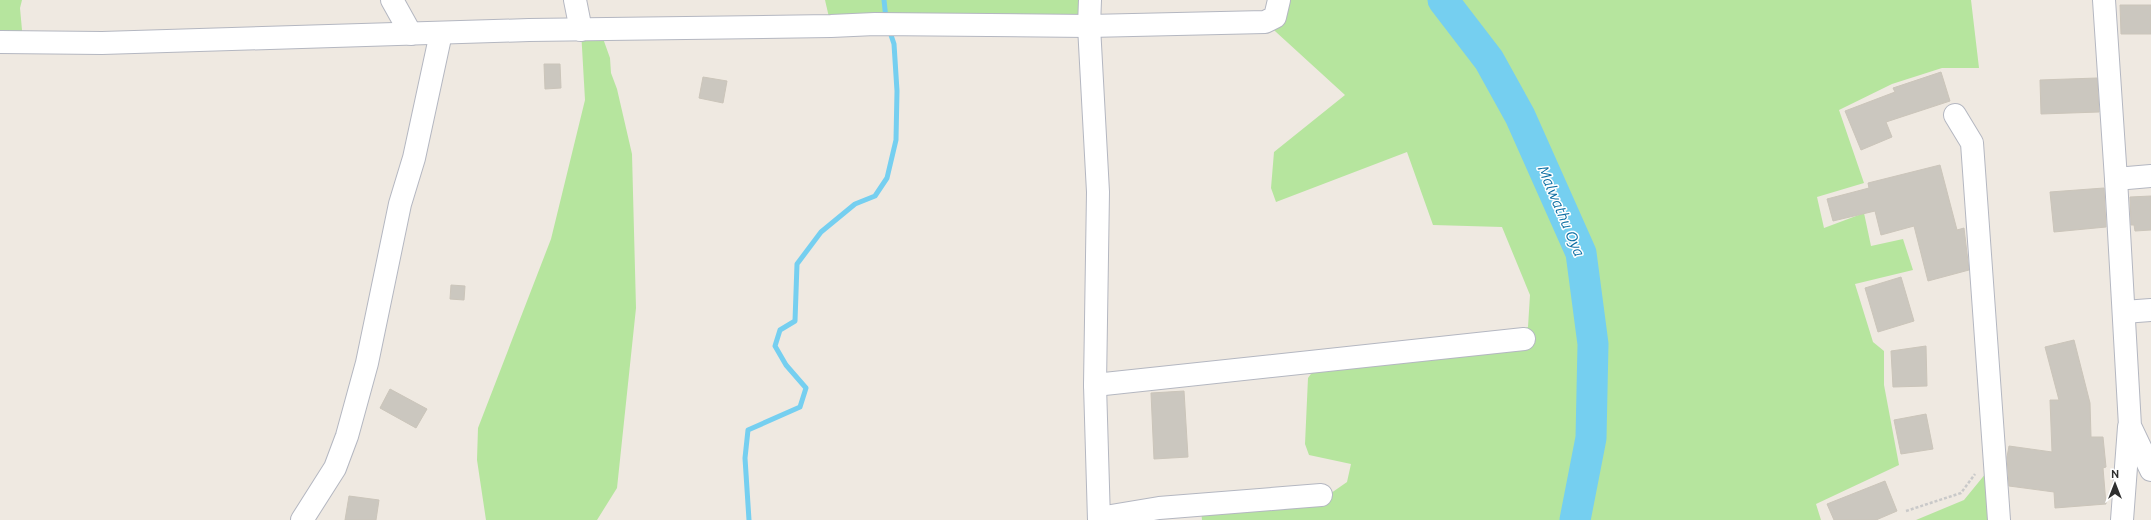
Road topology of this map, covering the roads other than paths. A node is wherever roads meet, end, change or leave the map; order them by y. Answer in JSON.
{"nodes":[{"id":1,"x":392,"y":0,"type":"edge"},
{"id":2,"x":576,"y":0,"type":"edge"},
{"id":3,"x":1090,"y":0,"type":"edge"},
{"id":4,"x":1279,"y":0,"type":"edge"},
{"id":5,"x":2104,"y":0,"type":"edge"},
{"id":6,"x":1089,"y":26,"type":"junction"},
{"id":7,"x":581,"y":30,"type":"junction"},
{"id":8,"x":441,"y":33,"type":"junction"},
{"id":9,"x":410,"y":34,"type":"junction"},
{"id":10,"x":0,"y":42,"type":"edge"},
{"id":11,"x":1955,"y":115,"type":"dead end"},
{"id":12,"x":2151,"y":176,"type":"edge"},
{"id":13,"x":2116,"y":179,"type":"junction"},
{"id":14,"x":2151,"y":310,"type":"edge"},
{"id":15,"x":2124,"y":312,"type":"junction"},
{"id":16,"x":1524,"y":339,"type":"dead end"},
{"id":17,"x":1095,"y":385,"type":"junction"},
{"id":18,"x":2130,"y":426,"type":"junction"},
{"id":19,"x":2151,"y":470,"type":"edge"},
{"id":20,"x":1322,"y":495,"type":"dead end"},
{"id":21,"x":1099,"y":519,"type":"edge"},
{"id":22,"x":302,"y":520,"type":"edge"},
{"id":23,"x":1999,"y":520,"type":"edge"},
{"id":24,"x":2122,"y":520,"type":"edge"}],
"edges":[{"from":1,"to":9,"type":"street"},
{"from":2,"to":7,"type":"street"},
{"from":3,"to":6,"type":"street"},
{"from":4,"to":6,"type":"street"},
{"from":5,"to":13,"type":"street"},
{"from":6,"to":7,"type":"street"},
{"from":6,"to":17,"type":"street"},
{"from":7,"to":8,"type":"street"},
{"from":8,"to":9,"type":"street"},
{"from":8,"to":22,"type":"street"},
{"from":9,"to":10,"type":"street"},
{"from":11,"to":23,"type":"street"},
{"from":12,"to":13,"type":"street"},
{"from":13,"to":15,"type":"street"},
{"from":14,"to":15,"type":"street"},
{"from":15,"to":18,"type":"street"},
{"from":16,"to":17,"type":"street"},
{"from":17,"to":21,"type":"street"},
{"from":18,"to":19,"type":"street"},
{"from":18,"to":24,"type":"street"},
{"from":20,"to":21,"type":"street"}]}
